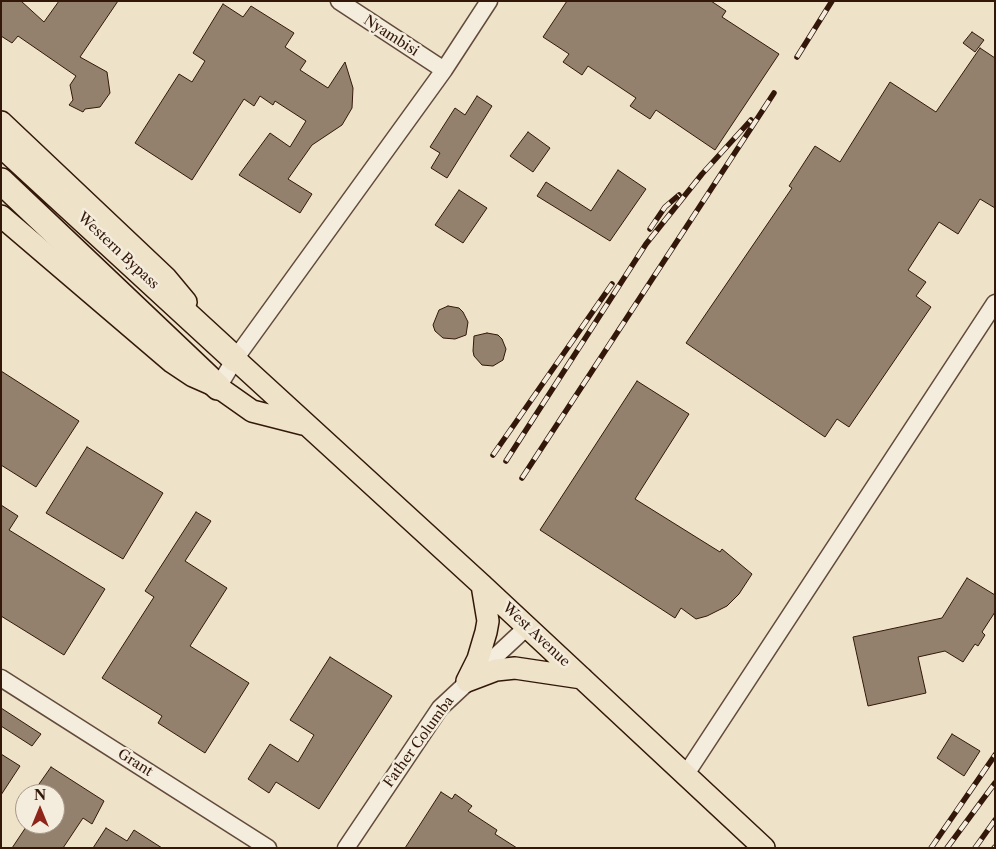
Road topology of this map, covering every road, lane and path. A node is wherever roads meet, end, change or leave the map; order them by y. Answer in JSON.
{"nodes":[{"id":1,"x":338,"y":1,"type":"edge"},
{"id":2,"x":489,"y":1,"type":"edge"},
{"id":3,"x":444,"y":70,"type":"junction"},
{"id":4,"x":1,"y":122,"type":"edge"},
{"id":5,"x":1,"y":144,"type":"edge"},
{"id":6,"x":1,"y":181,"type":"edge"},
{"id":7,"x":1,"y":216,"type":"edge"},
{"id":8,"x":995,"y":302,"type":"edge"},
{"id":9,"x":235,"y":359,"type":"junction"},
{"id":10,"x":218,"y":387,"type":"junction"},
{"id":11,"x":306,"y":425,"type":"junction"},
{"id":12,"x":482,"y":585,"type":"junction"},
{"id":13,"x":527,"y":628,"type":"junction"},
{"id":14,"x":1,"y":678,"type":"edge"},
{"id":15,"x":582,"y":678,"type":"junction"},
{"id":16,"x":467,"y":680,"type":"junction"},
{"id":17,"x":686,"y":774,"type":"junction"},
{"id":18,"x":268,"y":848,"type":"edge"},
{"id":19,"x":346,"y":848,"type":"edge"},
{"id":20,"x":764,"y":848,"type":"edge"}],
"edges":[{"from":1,"to":3,"type":"street","name":"Nyambisi"},
{"from":2,"to":3,"type":"street"},
{"from":3,"to":9,"type":"street"},
{"from":4,"to":9,"type":"main road","name":"West Avenue"},
{"from":5,"to":9,"type":"highway","name":"Western Bypass"},
{"from":6,"to":10,"type":"highway"},
{"from":7,"to":10,"type":"main road","name":"West Avenue"},
{"from":8,"to":17,"type":"street"},
{"from":9,"to":10,"type":"street"},
{"from":9,"to":11,"type":"main road","name":"West Avenue"},
{"from":10,"to":11,"type":"main road","name":"West Avenue"},
{"from":11,"to":12,"type":"main road","name":"West Avenue"},
{"from":12,"to":13,"type":"main road","name":"West Avenue"},
{"from":12,"to":16,"type":"main road"},
{"from":13,"to":15,"type":"main road","name":"West Avenue"},
{"from":13,"to":16,"type":"street","name":"Father Columba"},
{"from":14,"to":18,"type":"street","name":"Grant"},
{"from":15,"to":16,"type":"main road"},
{"from":15,"to":17,"type":"main road","name":"West Avenue"},
{"from":16,"to":19,"type":"street","name":"Father Columba"},
{"from":17,"to":20,"type":"main road","name":"West Avenue"}]}
